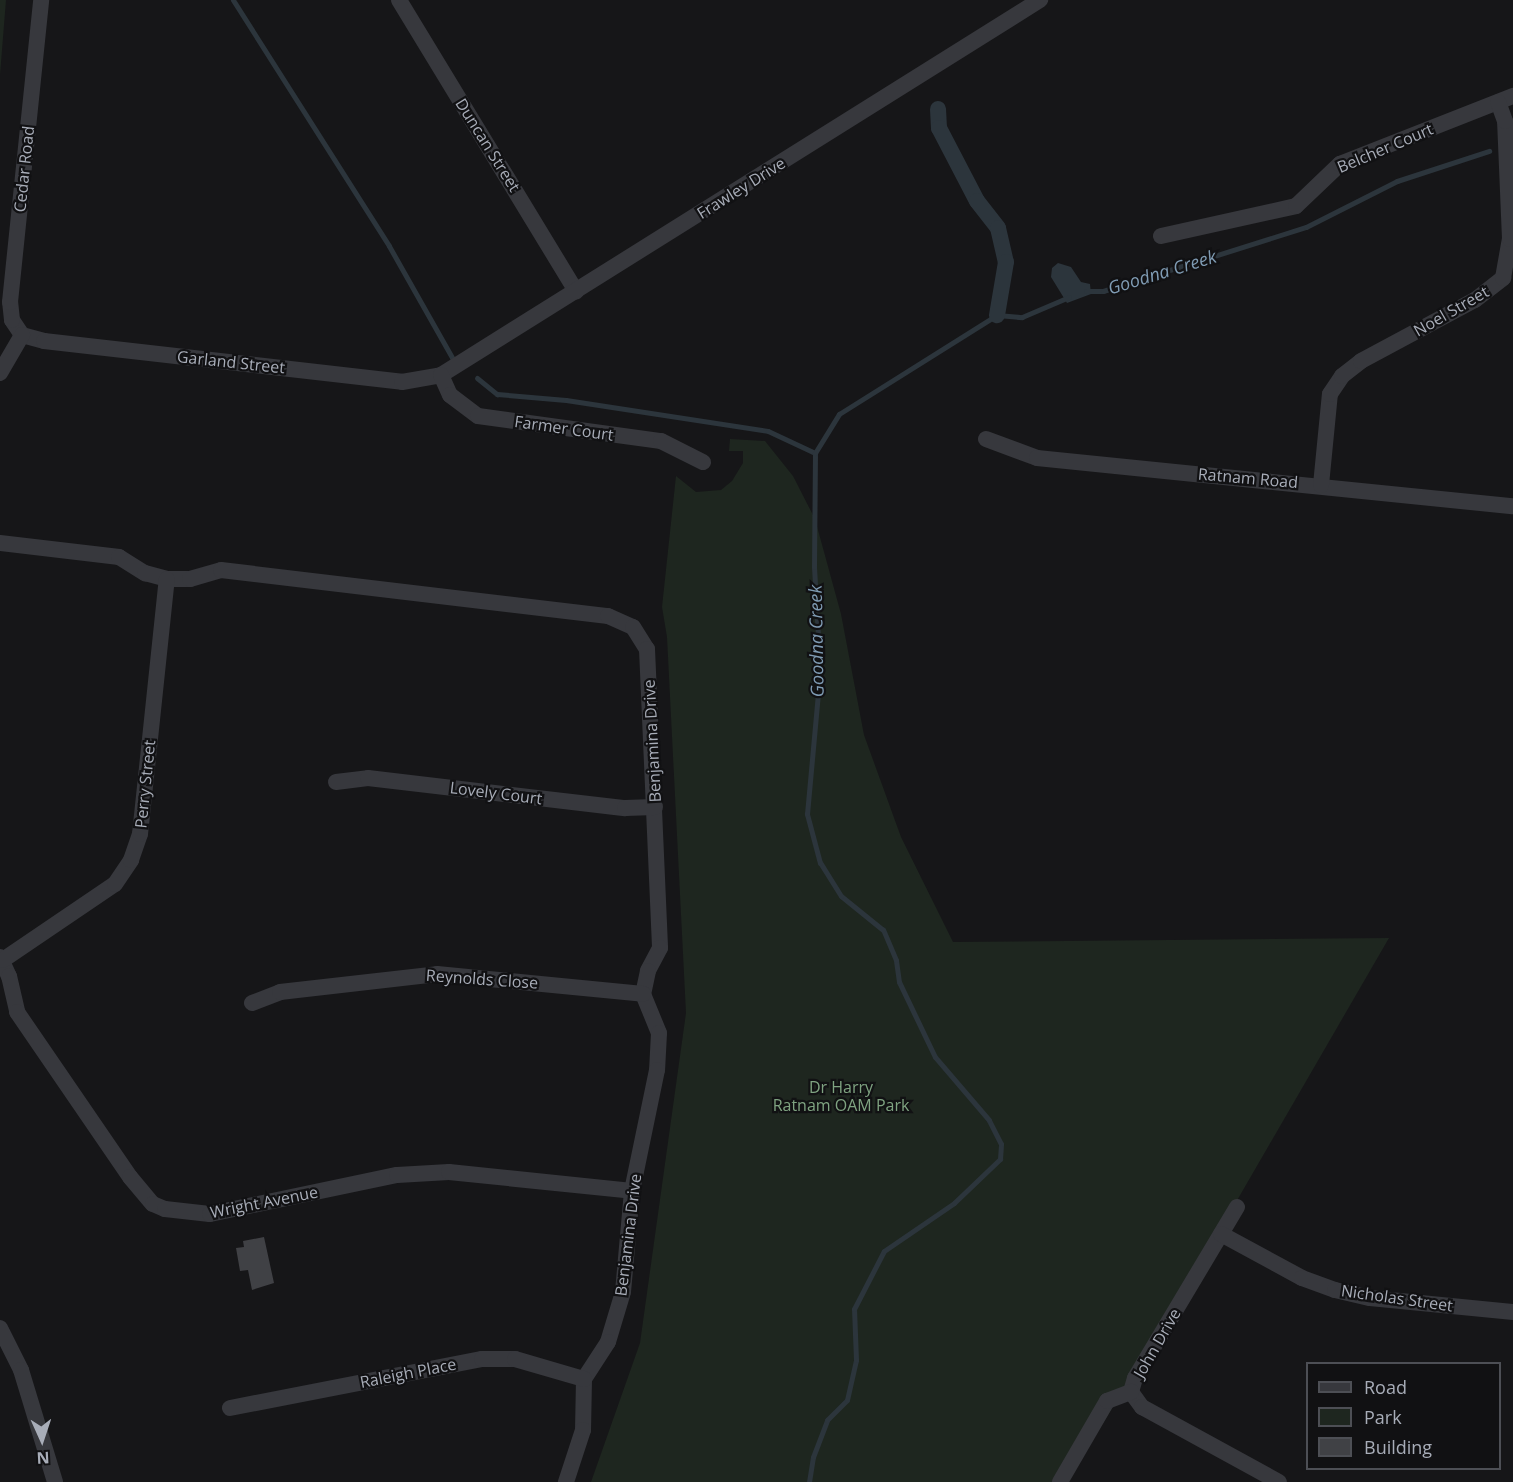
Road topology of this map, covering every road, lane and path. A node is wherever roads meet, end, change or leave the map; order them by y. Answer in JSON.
{"nodes":[{"id":1,"x":41,"y":0,"type":"edge"},
{"id":2,"x":399,"y":0,"type":"edge"},
{"id":3,"x":1040,"y":0,"type":"edge"},
{"id":4,"x":1505,"y":99,"type":"edge"},
{"id":5,"x":1161,"y":236,"type":"dead end"},
{"id":6,"x":576,"y":291,"type":"junction"},
{"id":7,"x":22,"y":335,"type":"junction"},
{"id":8,"x":0,"y":374,"type":"edge"},
{"id":9,"x":441,"y":375,"type":"junction"},
{"id":10,"x":986,"y":439,"type":"dead end"},
{"id":11,"x":703,"y":462,"type":"dead end"},
{"id":12,"x":1322,"y":485,"type":"junction"},
{"id":13,"x":1513,"y":506,"type":"edge"},
{"id":14,"x":0,"y":543,"type":"edge"},
{"id":15,"x":167,"y":579,"type":"junction"},
{"id":16,"x":336,"y":782,"type":"dead end"},
{"id":17,"x":655,"y":807,"type":"junction"},
{"id":18,"x":2,"y":958,"type":"edge"},
{"id":19,"x":643,"y":994,"type":"junction"},
{"id":20,"x":252,"y":1003,"type":"dead end"},
{"id":21,"x":632,"y":1191,"type":"junction"},
{"id":22,"x":1237,"y":1207,"type":"dead end"},
{"id":23,"x":1221,"y":1234,"type":"junction"},
{"id":24,"x":1513,"y":1312,"type":"edge"},
{"id":25,"x":0,"y":1328,"type":"edge"},
{"id":26,"x":584,"y":1379,"type":"junction"},
{"id":27,"x":1131,"y":1392,"type":"junction"},
{"id":28,"x":230,"y":1408,"type":"dead end"},
{"id":29,"x":55,"y":1482,"type":"edge"},
{"id":30,"x":566,"y":1482,"type":"edge"},
{"id":31,"x":1060,"y":1482,"type":"edge"},
{"id":32,"x":1279,"y":1482,"type":"edge"}],
"edges":[{"from":1,"to":7,"type":"street","name":"Cedar Road"},
{"from":2,"to":6,"type":"street","name":"Duncan Street"},
{"from":3,"to":6,"type":"street","name":"Frawley Drive"},
{"from":4,"to":5,"type":"street","name":"Belcher Court"},
{"from":4,"to":12,"type":"street","name":"Noel Street"},
{"from":6,"to":9,"type":"street","name":"Frawley Drive"},
{"from":7,"to":8,"type":"street"},
{"from":7,"to":9,"type":"street","name":"Garland Street"},
{"from":9,"to":11,"type":"street","name":"Farmer Court"},
{"from":10,"to":12,"type":"street","name":"Ratnam Road"},
{"from":12,"to":13,"type":"street","name":"Ratnam Road"},
{"from":14,"to":15,"type":"street","name":"Benjamina Drive"},
{"from":15,"to":17,"type":"street","name":"Benjamina Drive"},
{"from":15,"to":18,"type":"street","name":"Perry Street"},
{"from":16,"to":17,"type":"street","name":"Lovely Court"},
{"from":17,"to":19,"type":"street","name":"Benjamina Drive"},
{"from":18,"to":21,"type":"street","name":"Wright Avenue"},
{"from":19,"to":20,"type":"street","name":"Reynolds Close"},
{"from":19,"to":21,"type":"street","name":"Benjamina Drive"},
{"from":21,"to":26,"type":"street","name":"Benjamina Drive"},
{"from":22,"to":23,"type":"street","name":"John Drive"},
{"from":23,"to":24,"type":"street","name":"Nicholas Street"},
{"from":23,"to":27,"type":"street","name":"John Drive"},
{"from":25,"to":29,"type":"street"},
{"from":26,"to":28,"type":"street","name":"Raleigh Place"},
{"from":26,"to":30,"type":"street"},
{"from":27,"to":31,"type":"street"},
{"from":27,"to":32,"type":"street","name":"John Drive"}]}
